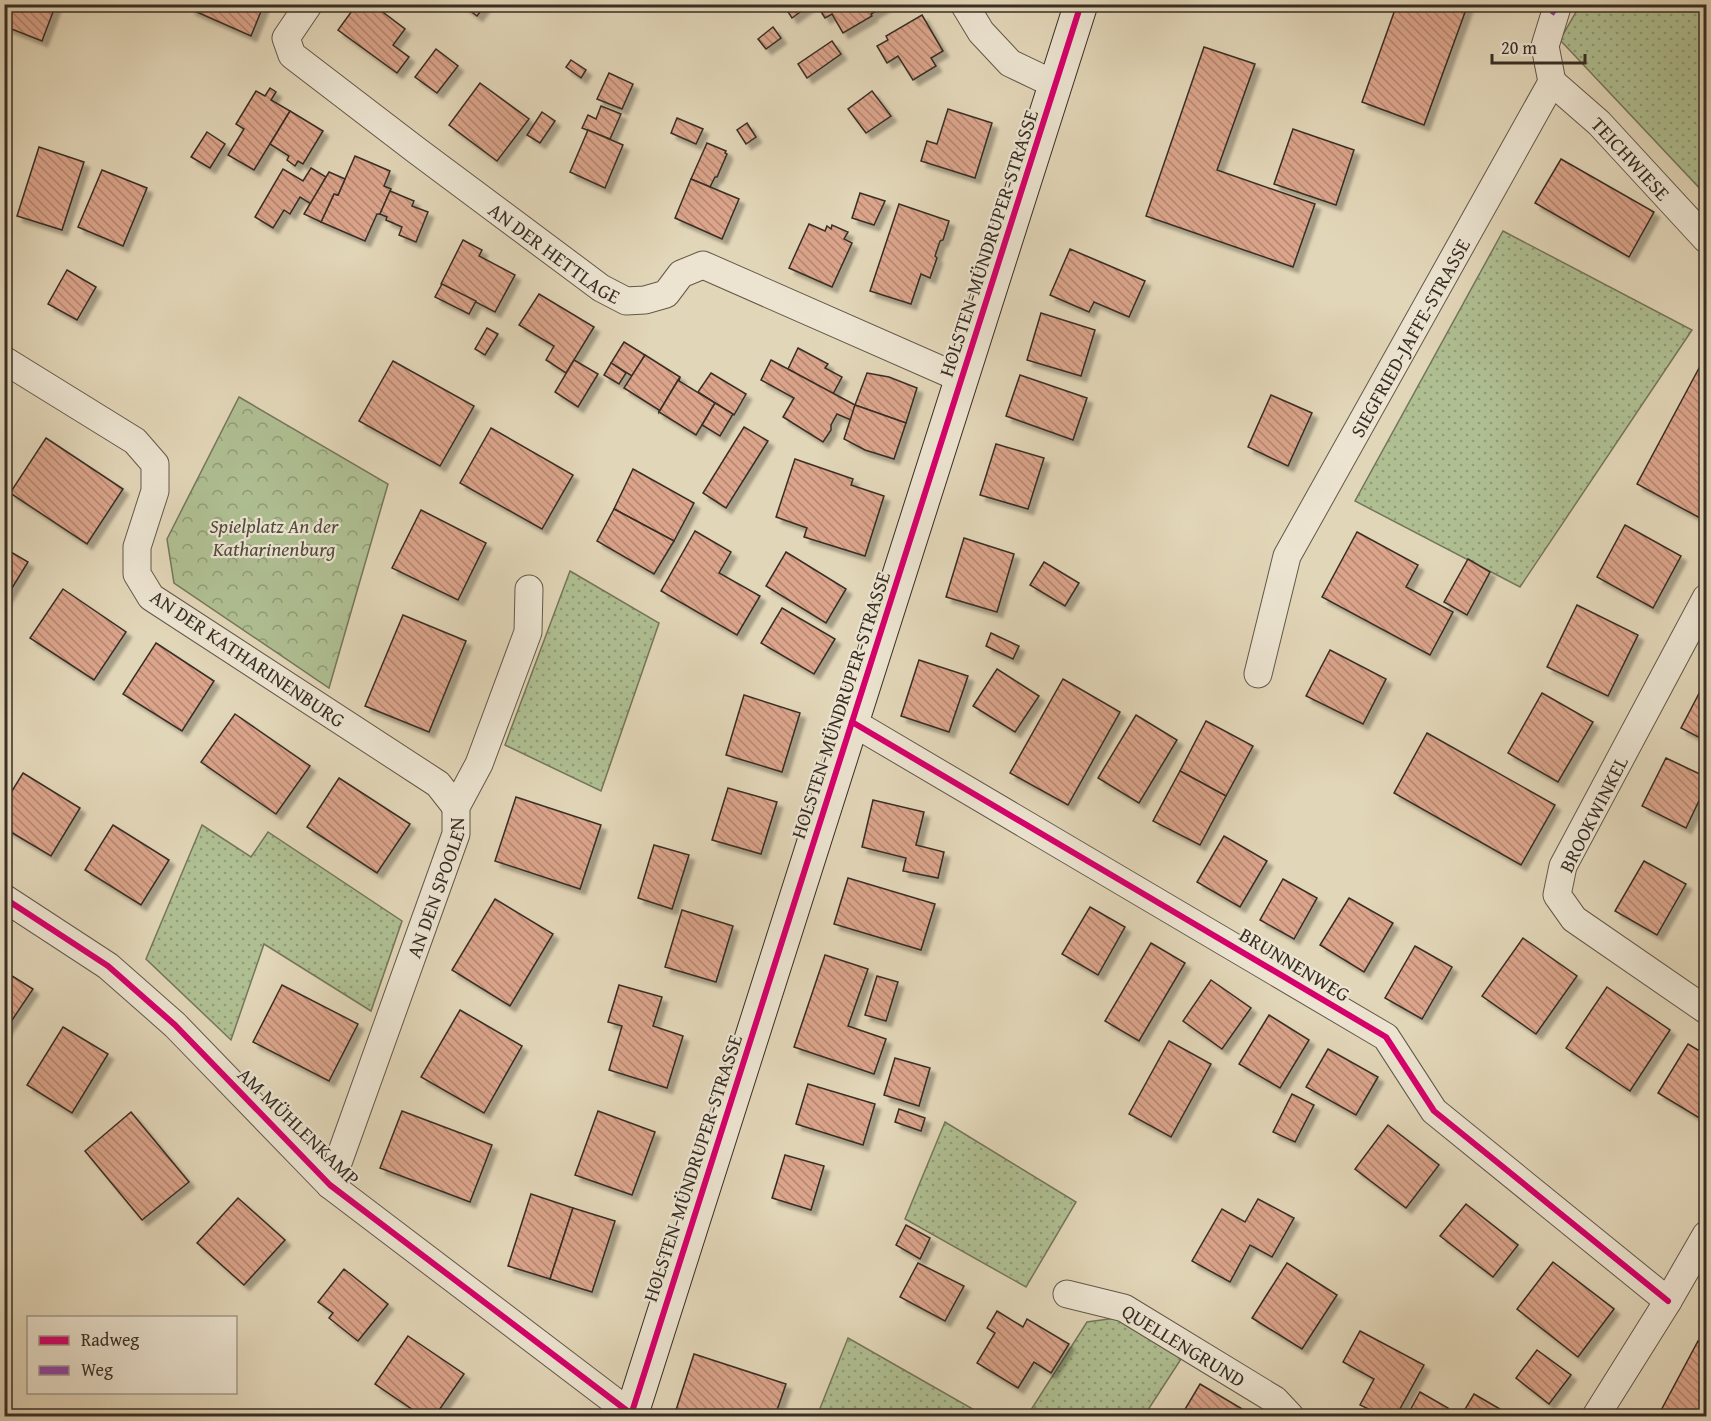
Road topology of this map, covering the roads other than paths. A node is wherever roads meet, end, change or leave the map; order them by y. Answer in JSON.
{"nodes":[{"id":1,"x":309,"y":4,"type":"edge"},
{"id":2,"x":964,"y":4,"type":"edge"},
{"id":3,"x":1082,"y":4,"type":"edge"},
{"id":4,"x":1557,"y":4,"type":"edge"},
{"id":5,"x":1551,"y":82,"type":"junction"},
{"id":6,"x":1056,"y":85,"type":"junction"},
{"id":7,"x":1707,"y":239,"type":"edge"},
{"id":8,"x":4,"y":360,"type":"edge"},
{"id":9,"x":963,"y":379,"type":"junction"},
{"id":10,"x":529,"y":589,"type":"dead end"},
{"id":11,"x":1707,"y":598,"type":"edge"},
{"id":12,"x":1258,"y":674,"type":"dead end"},
{"id":13,"x":852,"y":722,"type":"junction"},
{"id":14,"x":456,"y":807,"type":"junction"},
{"id":15,"x":4,"y":898,"type":"edge"},
{"id":16,"x":1707,"y":1010,"type":"edge"},
{"id":17,"x":330,"y":1185,"type":"junction"},
{"id":18,"x":1707,"y":1235,"type":"edge"},
{"id":19,"x":1067,"y":1294,"type":"dead end"},
{"id":20,"x":1668,"y":1301,"type":"junction"},
{"id":21,"x":632,"y":1416,"type":"edge"},
{"id":22,"x":1290,"y":1416,"type":"edge"},
{"id":23,"x":1596,"y":1416,"type":"edge"}],
"edges":[{"from":1,"to":9,"type":"street","name":"AN DER HETTLAGE"},
{"from":2,"to":6,"type":"street"},
{"from":3,"to":6,"type":"street","name":"HOLSTEN-MÜNDRUPER-STRASSE"},
{"from":4,"to":5,"type":"street"},
{"from":5,"to":7,"type":"street","name":"TEICHWIESE"},
{"from":5,"to":12,"type":"street","name":"SIEGFRIED-JAFFE-STRASSE"},
{"from":6,"to":9,"type":"street","name":"HOLSTEN-MÜNDRUPER-STRASSE"},
{"from":8,"to":14,"type":"street","name":"AN DER KATHARINENBURG"},
{"from":9,"to":13,"type":"street","name":"HOLSTEN-MÜNDRUPER-STRASSE"},
{"from":10,"to":14,"type":"street","name":"AN DEN SPOOLEN"},
{"from":11,"to":16,"type":"street","name":"BROOKWINKEL"},
{"from":13,"to":20,"type":"street","name":"BRUNNENWEG"},
{"from":13,"to":21,"type":"street","name":"HOLSTEN-MÜNDRUPER-STRASSE"},
{"from":14,"to":17,"type":"street","name":"AN DEN SPOOLEN"},
{"from":15,"to":17,"type":"street","name":"AM MÜHLENKAMP"},
{"from":17,"to":21,"type":"street","name":"AM MÜHLENKAMP"},
{"from":18,"to":20,"type":"street"},
{"from":19,"to":22,"type":"street","name":"QUELLENGRUND"},
{"from":20,"to":23,"type":"street"}]}
